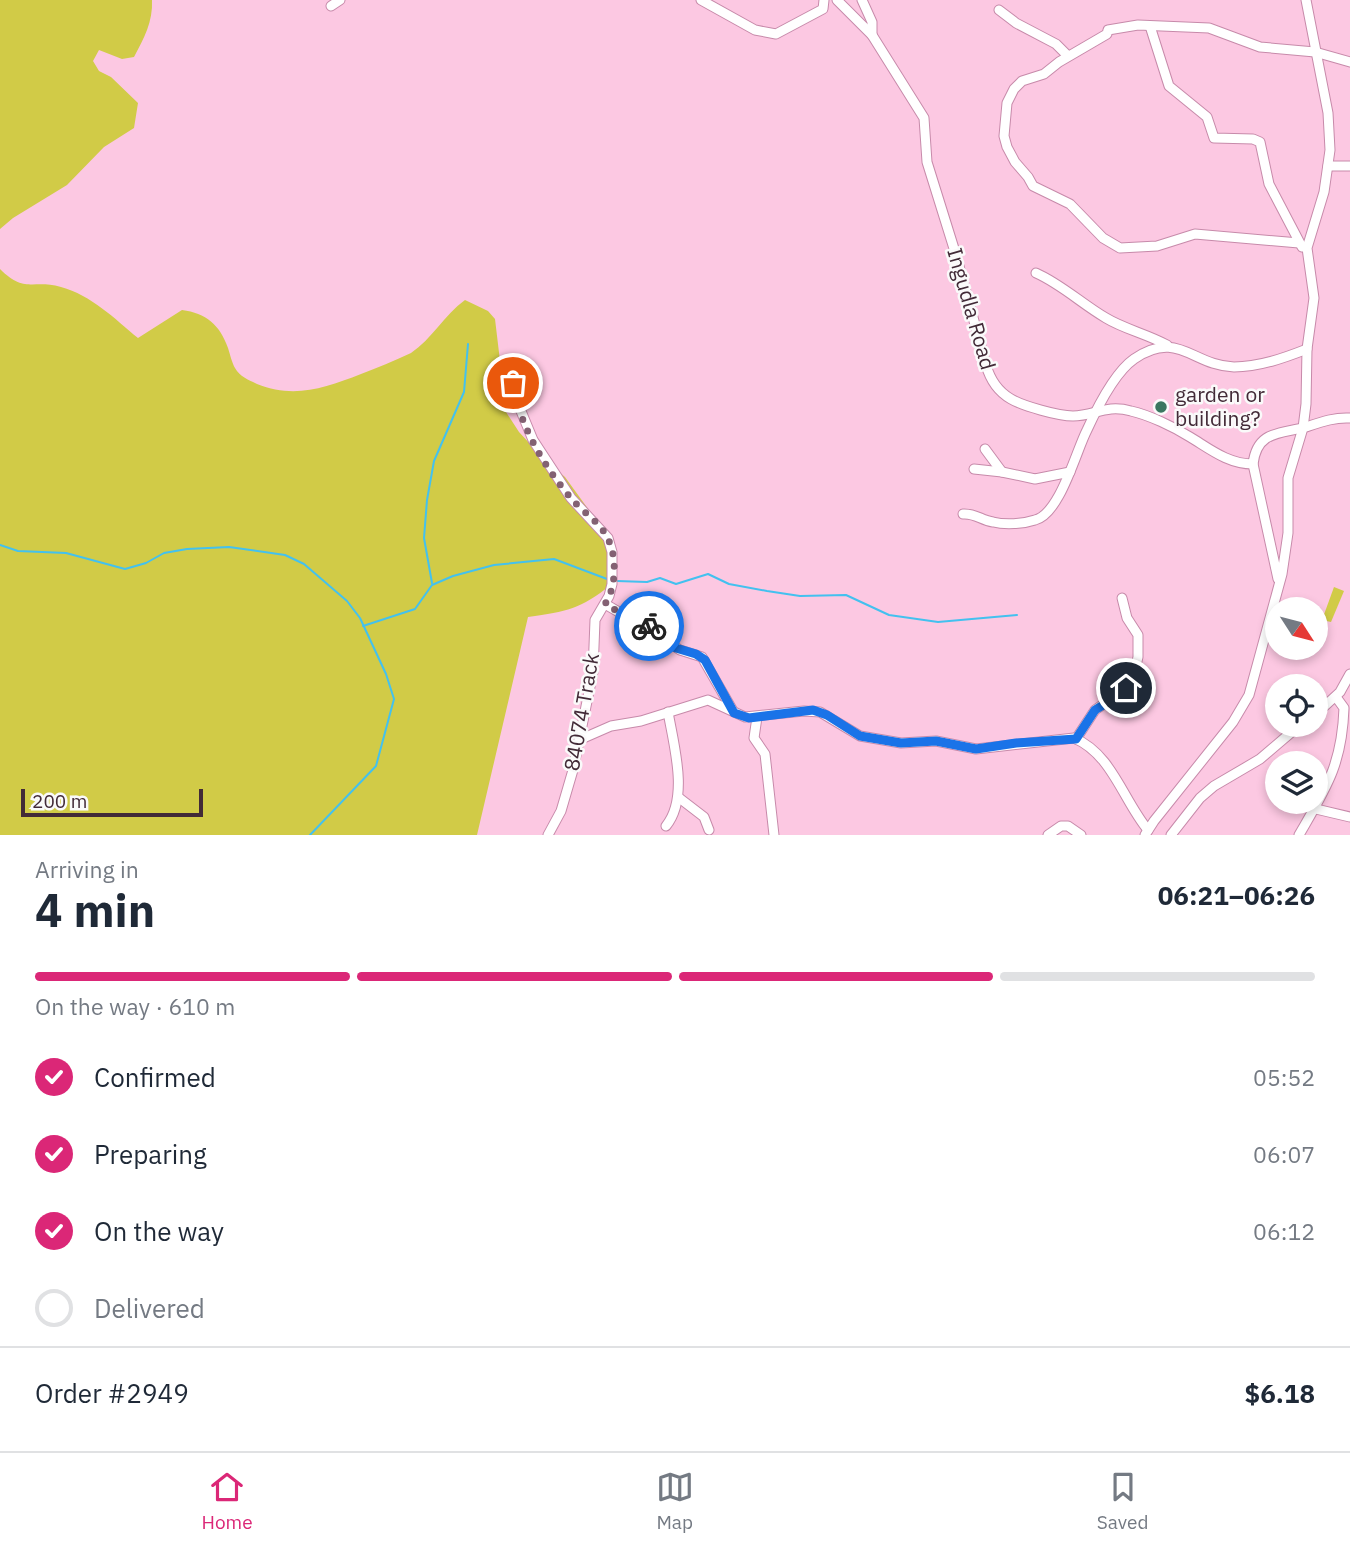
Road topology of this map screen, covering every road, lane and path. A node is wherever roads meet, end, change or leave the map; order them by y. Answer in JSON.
{"nodes":[{"id":1,"x":340,"y":0,"type":"edge"},
{"id":2,"x":701,"y":0,"type":"edge"},
{"id":3,"x":824,"y":0,"type":"edge"},
{"id":4,"x":837,"y":0,"type":"edge"},
{"id":5,"x":862,"y":0,"type":"edge"},
{"id":6,"x":1306,"y":0,"type":"edge"},
{"id":7,"x":331,"y":6,"type":"dead end"},
{"id":8,"x":999,"y":10,"type":"dead end"},
{"id":9,"x":1150,"y":26,"type":"junction"},
{"id":10,"x":872,"y":35,"type":"junction"},
{"id":11,"x":1315,"y":52,"type":"junction"},
{"id":12,"x":1068,"y":57,"type":"junction"},
{"id":13,"x":1350,"y":62,"type":"edge"},
{"id":14,"x":1328,"y":166,"type":"junction"},
{"id":15,"x":1350,"y":166,"type":"edge"},
{"id":16,"x":1303,"y":245,"type":"junction"},
{"id":17,"x":1036,"y":273,"type":"dead end"},
{"id":18,"x":1167,"y":345,"type":"junction"},
{"id":19,"x":1307,"y":349,"type":"junction"},
{"id":20,"x":511,"y":366,"type":"dead end"},
{"id":21,"x":1097,"y":410,"type":"junction"},
{"id":22,"x":1350,"y":418,"type":"edge"},
{"id":23,"x":1303,"y":428,"type":"junction"},
{"id":24,"x":985,"y":449,"type":"dead end"},
{"id":25,"x":1253,"y":464,"type":"junction"},
{"id":26,"x":974,"y":470,"type":"dead end"},
{"id":27,"x":1002,"y":472,"type":"junction"},
{"id":28,"x":1070,"y":472,"type":"junction"},
{"id":29,"x":963,"y":514,"type":"dead end"},
{"id":30,"x":1279,"y":587,"type":"junction"},
{"id":31,"x":1122,"y":598,"type":"dead end"},
{"id":32,"x":605,"y":604,"type":"junction"},
{"id":33,"x":1350,"y":674,"type":"edge"},
{"id":34,"x":1336,"y":697,"type":"junction"},
{"id":35,"x":1328,"y":704,"type":"edge"},
{"id":36,"x":668,"y":712,"type":"junction"},
{"id":37,"x":734,"y":713,"type":"junction"},
{"id":38,"x":757,"y":717,"type":"junction"},
{"id":39,"x":1286,"y":737,"type":"edge"},
{"id":40,"x":1076,"y":739,"type":"junction"},
{"id":41,"x":579,"y":740,"type":"junction"},
{"id":42,"x":1328,"y":784,"type":"edge"},
{"id":43,"x":678,"y":797,"type":"junction"},
{"id":44,"x":1328,"y":811,"type":"edge"},
{"id":45,"x":1312,"y":814,"type":"edge"},
{"id":46,"x":1350,"y":817,"type":"edge"},
{"id":47,"x":666,"y":826,"type":"dead end"},
{"id":48,"x":709,"y":830,"type":"dead end"},
{"id":49,"x":1146,"y":833,"type":"edge"},
{"id":50,"x":548,"y":835,"type":"edge"},
{"id":51,"x":774,"y":835,"type":"edge"},
{"id":52,"x":1048,"y":835,"type":"edge"},
{"id":53,"x":1081,"y":835,"type":"edge"},
{"id":54,"x":1171,"y":835,"type":"edge"},
{"id":55,"x":1298,"y":835,"type":"edge"}],
"edges":[{"from":1,"to":7,"type":"street"},
{"from":2,"to":3,"type":"street"},
{"from":4,"to":10,"type":"street","name":"Ingudla Road"},
{"from":5,"to":10,"type":"street"},
{"from":6,"to":11,"type":"street"},
{"from":8,"to":12,"type":"street"},
{"from":9,"to":11,"type":"street"},
{"from":9,"to":12,"type":"street"},
{"from":9,"to":16,"type":"street"},
{"from":10,"to":21,"type":"street","name":"Ingudla Road"},
{"from":11,"to":13,"type":"street"},
{"from":11,"to":14,"type":"street"},
{"from":12,"to":16,"type":"street"},
{"from":14,"to":15,"type":"street"},
{"from":14,"to":16,"type":"street"},
{"from":16,"to":19,"type":"street"},
{"from":17,"to":18,"type":"street"},
{"from":18,"to":19,"type":"street"},
{"from":18,"to":21,"type":"street"},
{"from":19,"to":23,"type":"street"},
{"from":20,"to":32,"type":"street","name":"84074 Track"},
{"from":21,"to":25,"type":"street","name":"Ingudla Road"},
{"from":21,"to":28,"type":"street"},
{"from":22,"to":23,"type":"street"},
{"from":23,"to":25,"type":"street"},
{"from":23,"to":30,"type":"street"},
{"from":24,"to":27,"type":"street"},
{"from":25,"to":30,"type":"street"},
{"from":26,"to":27,"type":"street"},
{"from":27,"to":28,"type":"street"},
{"from":28,"to":29,"type":"street"},
{"from":30,"to":49,"type":"street"},
{"from":31,"to":40,"type":"street"},
{"from":32,"to":37,"type":"street"},
{"from":32,"to":41,"type":"street","name":"84074 Track"},
{"from":33,"to":34,"type":"street"},
{"from":34,"to":35,"type":"street"},
{"from":34,"to":42,"type":"street"},
{"from":36,"to":37,"type":"street"},
{"from":36,"to":41,"type":"street"},
{"from":36,"to":43,"type":"street"},
{"from":37,"to":38,"type":"street"},
{"from":38,"to":40,"type":"street"},
{"from":38,"to":51,"type":"street"},
{"from":39,"to":54,"type":"street"},
{"from":40,"to":49,"type":"street"},
{"from":41,"to":50,"type":"street","name":"84074 Track"},
{"from":43,"to":47,"type":"street"},
{"from":43,"to":48,"type":"street"},
{"from":44,"to":46,"type":"street"},
{"from":45,"to":55,"type":"street"},
{"from":52,"to":53,"type":"street"}]}
